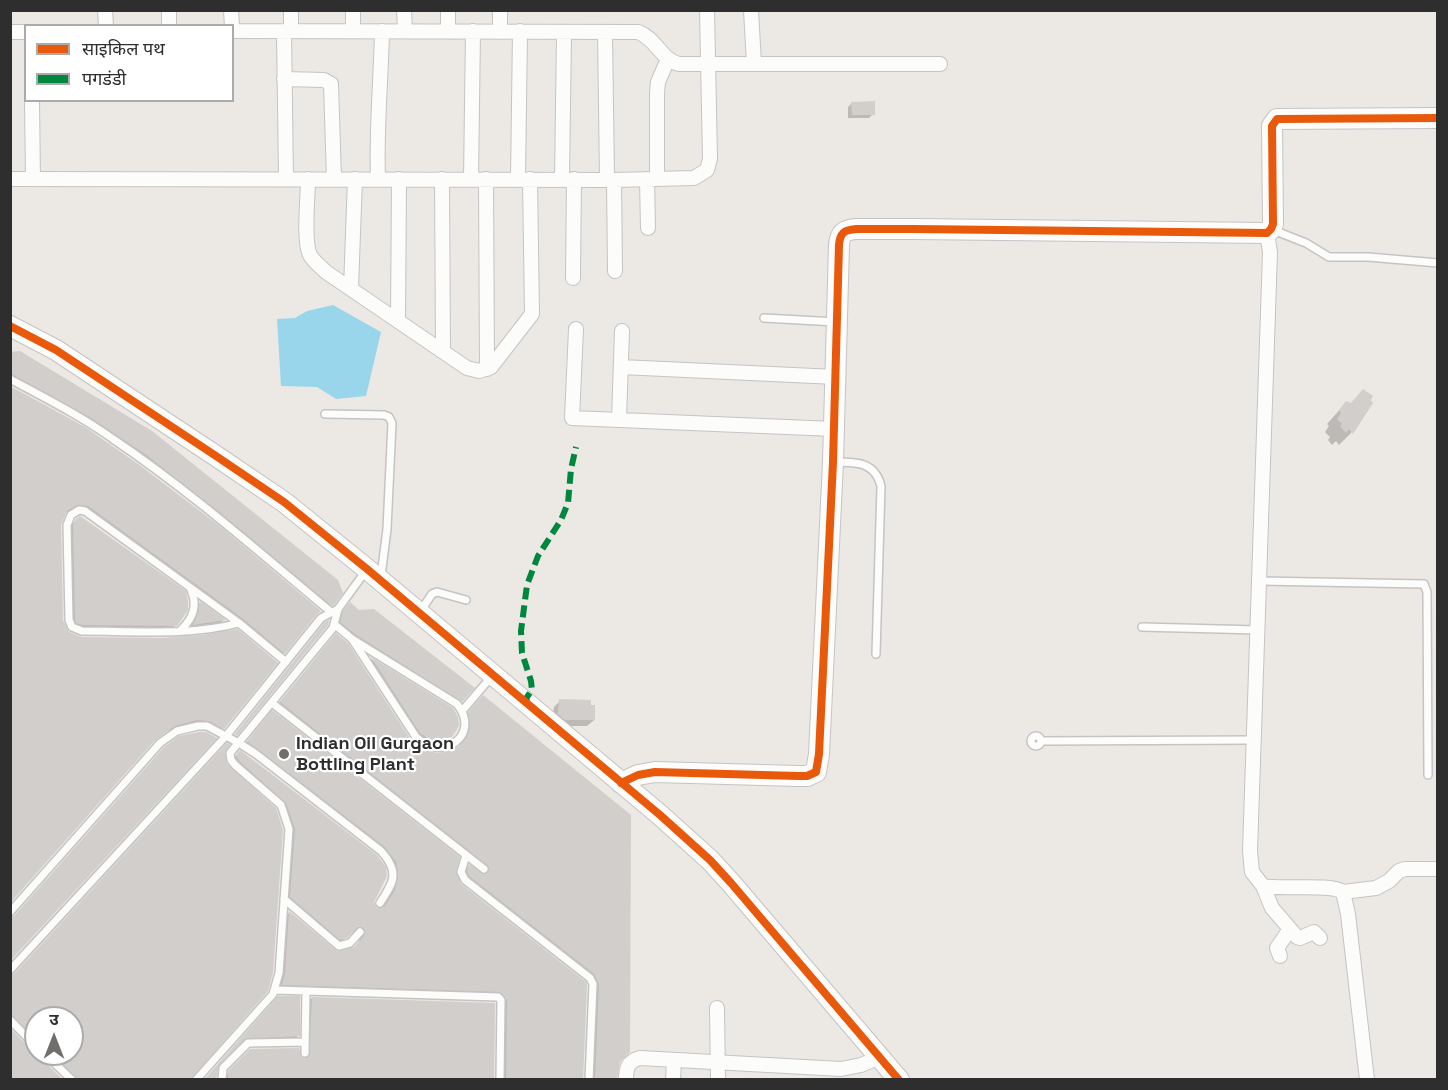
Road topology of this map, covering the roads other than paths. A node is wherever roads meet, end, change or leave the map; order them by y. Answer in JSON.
{"nodes":[{"id":1,"x":291,"y":10,"type":"edge"},
{"id":2,"x":353,"y":10,"type":"edge"},
{"id":3,"x":404,"y":10,"type":"edge"},
{"id":4,"x":448,"y":10,"type":"edge"},
{"id":5,"x":500,"y":10,"type":"edge"},
{"id":6,"x":707,"y":10,"type":"edge"},
{"id":7,"x":751,"y":10,"type":"edge"},
{"id":8,"x":234,"y":31,"type":"edge"},
{"id":9,"x":288,"y":31,"type":"junction"},
{"id":10,"x":353,"y":31,"type":"junction"},
{"id":11,"x":382,"y":31,"type":"junction"},
{"id":12,"x":405,"y":31,"type":"junction"},
{"id":13,"x":448,"y":31,"type":"junction"},
{"id":14,"x":473,"y":31,"type":"junction"},
{"id":15,"x":520,"y":31,"type":"junction"},
{"id":16,"x":500,"y":32,"type":"junction"},
{"id":17,"x":605,"y":32,"type":"junction"},
{"id":18,"x":564,"y":33,"type":"junction"},
{"id":19,"x":668,"y":59,"type":"junction"},
{"id":20,"x":708,"y":64,"type":"junction"},
{"id":21,"x":754,"y":64,"type":"junction"},
{"id":22,"x":940,"y":64,"type":"dead end"},
{"id":23,"x":284,"y":79,"type":"junction"},
{"id":24,"x":32,"y":102,"type":"edge"},
{"id":25,"x":1437,"y":118,"type":"edge"},
{"id":26,"x":10,"y":179,"type":"edge"},
{"id":27,"x":33,"y":179,"type":"junction"},
{"id":28,"x":286,"y":179,"type":"junction"},
{"id":29,"x":308,"y":179,"type":"junction"},
{"id":30,"x":334,"y":179,"type":"junction"},
{"id":31,"x":355,"y":179,"type":"junction"},
{"id":32,"x":378,"y":179,"type":"junction"},
{"id":33,"x":399,"y":179,"type":"junction"},
{"id":34,"x":442,"y":179,"type":"junction"},
{"id":35,"x":471,"y":179,"type":"junction"},
{"id":36,"x":486,"y":179,"type":"junction"},
{"id":37,"x":524,"y":179,"type":"junction"},
{"id":38,"x":568,"y":179,"type":"junction"},
{"id":39,"x":652,"y":179,"type":"junction"},
{"id":40,"x":610,"y":180,"type":"junction"},
{"id":41,"x":648,"y":228,"type":"dead end"},
{"id":42,"x":1269,"y":231,"type":"junction"},
{"id":43,"x":1437,"y":263,"type":"edge"},
{"id":44,"x":615,"y":271,"type":"dead end"},
{"id":45,"x":573,"y":278,"type":"dead end"},
{"id":46,"x":351,"y":288,"type":"junction"},
{"id":47,"x":764,"y":318,"type":"dead end"},
{"id":48,"x":398,"y":321,"type":"junction"},
{"id":49,"x":837,"y":322,"type":"junction"},
{"id":50,"x":10,"y":326,"type":"edge"},
{"id":51,"x":576,"y":329,"type":"dead end"},
{"id":52,"x":622,"y":331,"type":"dead end"},
{"id":53,"x":443,"y":351,"type":"junction"},
{"id":54,"x":621,"y":367,"type":"junction"},
{"id":55,"x":487,"y":369,"type":"junction"},
{"id":56,"x":836,"y":377,"type":"junction"},
{"id":57,"x":10,"y":379,"type":"edge"},
{"id":58,"x":325,"y":414,"type":"dead end"},
{"id":59,"x":619,"y":420,"type":"junction"},
{"id":60,"x":834,"y":429,"type":"junction"},
{"id":61,"x":833,"y":462,"type":"junction"},
{"id":62,"x":373,"y":575,"type":"junction"},
{"id":63,"x":1260,"y":581,"type":"junction"},
{"id":64,"x":190,"y":588,"type":"junction"},
{"id":65,"x":465,"y":600,"type":"dead end"},
{"id":66,"x":334,"y":611,"type":"junction"},
{"id":67,"x":418,"y":614,"type":"junction"},
{"id":68,"x":239,"y":623,"type":"junction"},
{"id":69,"x":334,"y":624,"type":"junction"},
{"id":70,"x":1142,"y":627,"type":"dead end"},
{"id":71,"x":181,"y":630,"type":"junction"},
{"id":72,"x":1258,"y":630,"type":"junction"},
{"id":73,"x":352,"y":639,"type":"junction"},
{"id":74,"x":876,"y":654,"type":"dead end"},
{"id":75,"x":286,"y":662,"type":"junction"},
{"id":76,"x":492,"y":676,"type":"junction"},
{"id":77,"x":272,"y":703,"type":"junction"},
{"id":78,"x":462,"y":711,"type":"junction"},
{"id":79,"x":226,"y":736,"type":"junction"},
{"id":80,"x":1254,"y":740,"type":"junction"},
{"id":81,"x":1041,"y":741,"type":"dead end"},
{"id":82,"x":239,"y":743,"type":"junction"},
{"id":83,"x":1428,"y":775,"type":"dead end"},
{"id":84,"x":621,"y":783,"type":"junction"},
{"id":85,"x":466,"y":855,"type":"junction"},
{"id":86,"x":484,"y":869,"type":"dead end"},
{"id":87,"x":1437,"y":869,"type":"edge"},
{"id":88,"x":1263,"y":886,"type":"junction"},
{"id":89,"x":1342,"y":892,"type":"junction"},
{"id":90,"x":284,"y":899,"type":"junction"},
{"id":91,"x":380,"y":903,"type":"dead end"},
{"id":92,"x":10,"y":912,"type":"edge"},
{"id":93,"x":1290,"y":929,"type":"junction"},
{"id":94,"x":360,"y":932,"type":"dead end"},
{"id":95,"x":1320,"y":938,"type":"dead end"},
{"id":96,"x":1280,"y":956,"type":"dead end"},
{"id":97,"x":10,"y":970,"type":"edge"},
{"id":98,"x":275,"y":990,"type":"junction"},
{"id":99,"x":306,"y":991,"type":"junction"},
{"id":100,"x":717,"y":1008,"type":"dead end"},
{"id":101,"x":10,"y":1020,"type":"edge"},
{"id":102,"x":24,"y":1034,"type":"edge"},
{"id":103,"x":305,"y":1041,"type":"junction"},
{"id":104,"x":305,"y":1053,"type":"dead end"},
{"id":105,"x":217,"y":1056,"type":"junction"},
{"id":106,"x":880,"y":1057,"type":"junction"},
{"id":107,"x":674,"y":1060,"type":"junction"},
{"id":108,"x":717,"y":1062,"type":"junction"},
{"id":109,"x":226,"y":1065,"type":"junction"},
{"id":110,"x":57,"y":1066,"type":"edge"},
{"id":111,"x":72,"y":1080,"type":"edge"},
{"id":112,"x":196,"y":1080,"type":"edge"},
{"id":113,"x":222,"y":1080,"type":"edge"},
{"id":114,"x":500,"y":1080,"type":"edge"},
{"id":115,"x":589,"y":1080,"type":"edge"},
{"id":116,"x":626,"y":1080,"type":"edge"},
{"id":117,"x":673,"y":1080,"type":"edge"},
{"id":118,"x":718,"y":1080,"type":"edge"},
{"id":119,"x":899,"y":1080,"type":"edge"},
{"id":120,"x":1367,"y":1080,"type":"edge"}],
"edges":[{"from":1,"to":9,"type":"street"},
{"from":2,"to":10,"type":"street"},
{"from":3,"to":12,"type":"street"},
{"from":4,"to":13,"type":"street"},
{"from":5,"to":16,"type":"street"},
{"from":6,"to":20,"type":"street"},
{"from":7,"to":21,"type":"street"},
{"from":8,"to":9,"type":"street"},
{"from":9,"to":10,"type":"street"},
{"from":9,"to":23,"type":"street"},
{"from":10,"to":11,"type":"street"},
{"from":11,"to":12,"type":"street"},
{"from":11,"to":32,"type":"street"},
{"from":12,"to":13,"type":"street"},
{"from":13,"to":14,"type":"street"},
{"from":14,"to":16,"type":"street"},
{"from":14,"to":35,"type":"street"},
{"from":15,"to":16,"type":"street"},
{"from":15,"to":18,"type":"street"},
{"from":15,"to":37,"type":"street"},
{"from":17,"to":18,"type":"street"},
{"from":17,"to":19,"type":"street"},
{"from":17,"to":40,"type":"street"},
{"from":18,"to":38,"type":"street"},
{"from":19,"to":20,"type":"street"},
{"from":19,"to":39,"type":"street"},
{"from":20,"to":21,"type":"street"},
{"from":20,"to":39,"type":"street"},
{"from":21,"to":22,"type":"street"},
{"from":23,"to":28,"type":"street"},
{"from":23,"to":30,"type":"street"},
{"from":24,"to":27,"type":"street"},
{"from":25,"to":42,"type":"street"},
{"from":26,"to":27,"type":"street"},
{"from":27,"to":28,"type":"street"},
{"from":28,"to":29,"type":"street"},
{"from":29,"to":30,"type":"street"},
{"from":29,"to":46,"type":"street"},
{"from":30,"to":31,"type":"street"},
{"from":31,"to":32,"type":"street"},
{"from":31,"to":46,"type":"street"},
{"from":32,"to":33,"type":"street"},
{"from":33,"to":34,"type":"street"},
{"from":33,"to":48,"type":"street"},
{"from":34,"to":35,"type":"street"},
{"from":34,"to":53,"type":"street"},
{"from":35,"to":36,"type":"street"},
{"from":36,"to":37,"type":"street"},
{"from":36,"to":55,"type":"street"},
{"from":37,"to":38,"type":"street"},
{"from":37,"to":55,"type":"street"},
{"from":38,"to":40,"type":"street"},
{"from":38,"to":45,"type":"street"},
{"from":39,"to":40,"type":"street"},
{"from":39,"to":41,"type":"street"},
{"from":40,"to":44,"type":"street"},
{"from":42,"to":43,"type":"lane"},
{"from":42,"to":49,"type":"street"},
{"from":42,"to":63,"type":"street"},
{"from":46,"to":48,"type":"street"},
{"from":47,"to":49,"type":"lane"},
{"from":48,"to":53,"type":"street"},
{"from":49,"to":56,"type":"street"},
{"from":50,"to":62,"type":"street"},
{"from":51,"to":59,"type":"street"},
{"from":52,"to":54,"type":"street"},
{"from":53,"to":55,"type":"street"},
{"from":54,"to":56,"type":"street"},
{"from":54,"to":59,"type":"street"},
{"from":56,"to":60,"type":"street"},
{"from":57,"to":66,"type":"lane"},
{"from":58,"to":62,"type":"lane"},
{"from":59,"to":60,"type":"street"},
{"from":60,"to":61,"type":"street"},
{"from":61,"to":74,"type":"lane"},
{"from":61,"to":84,"type":"street"},
{"from":62,"to":66,"type":"lane"},
{"from":62,"to":67,"type":"street"},
{"from":63,"to":72,"type":"street"},
{"from":63,"to":83,"type":"lane"},
{"from":64,"to":68,"type":"lane"},
{"from":64,"to":71,"type":"lane"},
{"from":64,"to":71,"type":"lane"},
{"from":65,"to":67,"type":"lane"},
{"from":66,"to":69,"type":"lane"},
{"from":66,"to":75,"type":"lane"},
{"from":67,"to":76,"type":"street"},
{"from":68,"to":71,"type":"lane"},
{"from":68,"to":75,"type":"lane"},
{"from":69,"to":73,"type":"lane"},
{"from":69,"to":77,"type":"lane"},
{"from":70,"to":72,"type":"lane"},
{"from":72,"to":80,"type":"street"},
{"from":73,"to":78,"type":"lane"},
{"from":73,"to":78,"type":"lane"},
{"from":75,"to":79,"type":"lane"},
{"from":76,"to":78,"type":"lane"},
{"from":76,"to":84,"type":"street"},
{"from":77,"to":82,"type":"lane"},
{"from":77,"to":85,"type":"lane"},
{"from":79,"to":82,"type":"lane"},
{"from":79,"to":92,"type":"lane"},
{"from":79,"to":97,"type":"lane"},
{"from":80,"to":81,"type":"lane"},
{"from":80,"to":88,"type":"street"},
{"from":82,"to":90,"type":"lane"},
{"from":82,"to":91,"type":"lane"},
{"from":84,"to":106,"type":"street"},
{"from":85,"to":86,"type":"lane"},
{"from":85,"to":115,"type":"lane"},
{"from":87,"to":89,"type":"street"},
{"from":88,"to":89,"type":"street"},
{"from":88,"to":93,"type":"street"},
{"from":89,"to":120,"type":"street"},
{"from":90,"to":94,"type":"lane"},
{"from":90,"to":98,"type":"lane"},
{"from":93,"to":95,"type":"street"},
{"from":93,"to":96,"type":"street"},
{"from":98,"to":99,"type":"lane"},
{"from":98,"to":105,"type":"lane"},
{"from":99,"to":103,"type":"lane"},
{"from":99,"to":114,"type":"lane"},
{"from":100,"to":108,"type":"street"},
{"from":101,"to":102,"type":"lane"},
{"from":103,"to":104,"type":"lane"},
{"from":103,"to":109,"type":"lane"},
{"from":105,"to":109,"type":"lane"},
{"from":105,"to":112,"type":"lane"},
{"from":106,"to":108,"type":"street"},
{"from":106,"to":119,"type":"street"},
{"from":107,"to":108,"type":"street"},
{"from":107,"to":116,"type":"street"},
{"from":107,"to":117,"type":"street"},
{"from":108,"to":118,"type":"street"},
{"from":109,"to":113,"type":"lane"},
{"from":110,"to":111,"type":"lane"}]}
